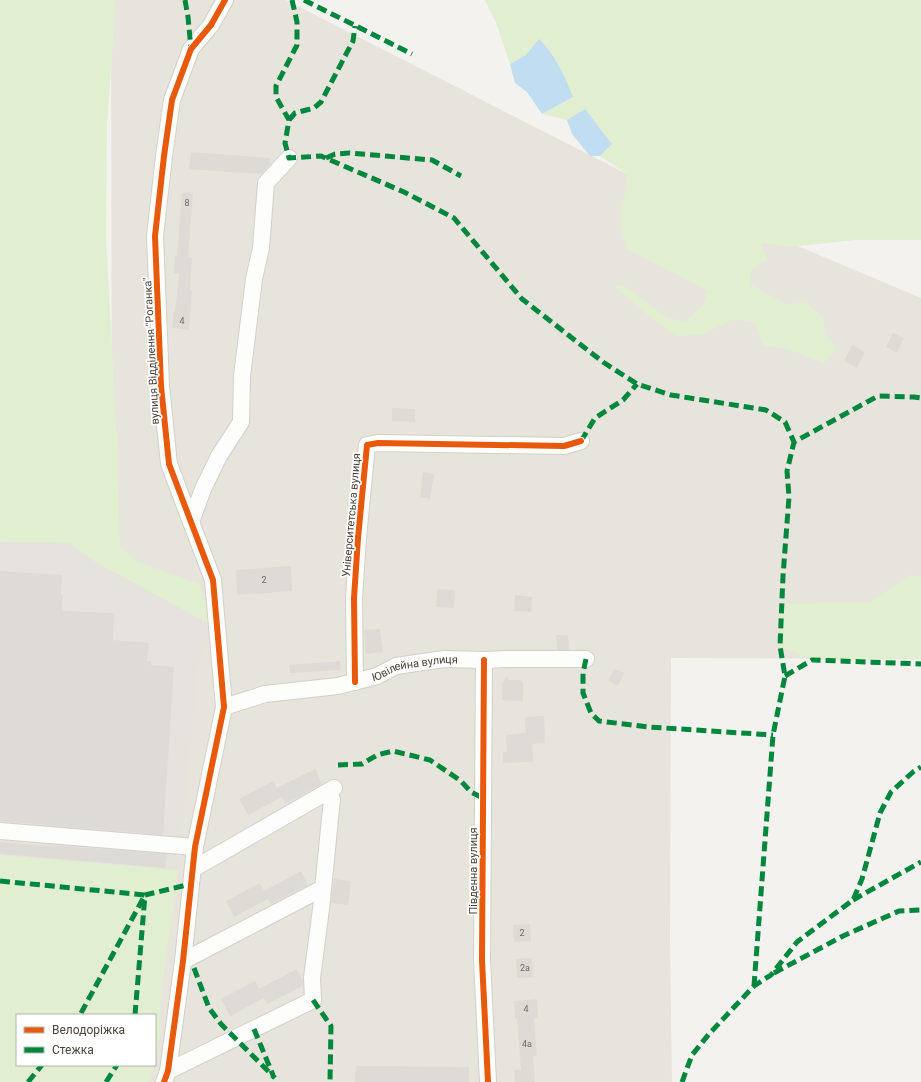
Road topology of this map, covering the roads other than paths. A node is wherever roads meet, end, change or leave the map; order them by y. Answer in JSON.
{"nodes":[{"id":1,"x":225,"y":0,"type":"edge"},
{"id":2,"x":289,"y":158,"type":"dead end"},
{"id":3,"x":580,"y":442,"type":"dead end"},
{"id":4,"x":191,"y":522,"type":"junction"},
{"id":5,"x":586,"y":659,"type":"dead end"},
{"id":6,"x":484,"y":660,"type":"junction"},
{"id":7,"x":355,"y":682,"type":"junction"},
{"id":8,"x":224,"y":707,"type":"junction"},
{"id":9,"x":0,"y":831,"type":"edge"},
{"id":10,"x":195,"y":847,"type":"junction"},
{"id":11,"x":193,"y":869,"type":"junction"},
{"id":12,"x":323,"y":888,"type":"junction"},
{"id":13,"x":183,"y":961,"type":"junction"},
{"id":14,"x":166,"y":1077,"type":"edge"},
{"id":15,"x":488,"y":1082,"type":"edge"}],
"edges":[{"from":1,"to":4,"type":"street","name":"вулиця Відділення \"Роганка\""},
{"from":2,"to":4,"type":"street"},
{"from":3,"to":7,"type":"street","name":"Університетська вулиця"},
{"from":4,"to":8,"type":"street","name":"вулиця Відділення \"Роганка\""},
{"from":5,"to":6,"type":"street","name":"Ювілейна вулиця"},
{"from":6,"to":7,"type":"street","name":"Ювілейна вулиця"},
{"from":6,"to":15,"type":"street","name":"Південна вулиця"},
{"from":7,"to":8,"type":"street","name":"Ювілейна вулиця"},
{"from":8,"to":10,"type":"street","name":"вулиця Відділення \"Роганка\""},
{"from":9,"to":10,"type":"street"},
{"from":10,"to":11,"type":"street","name":"вулиця Відділення \"Роганка\""},
{"from":11,"to":12,"type":"street"},
{"from":11,"to":13,"type":"street","name":"вулиця Відділення \"Роганка\""},
{"from":12,"to":13,"type":"street"},
{"from":12,"to":14,"type":"street"},
{"from":13,"to":14,"type":"street","name":"вулиця Відділення \"Роганка\""}]}
